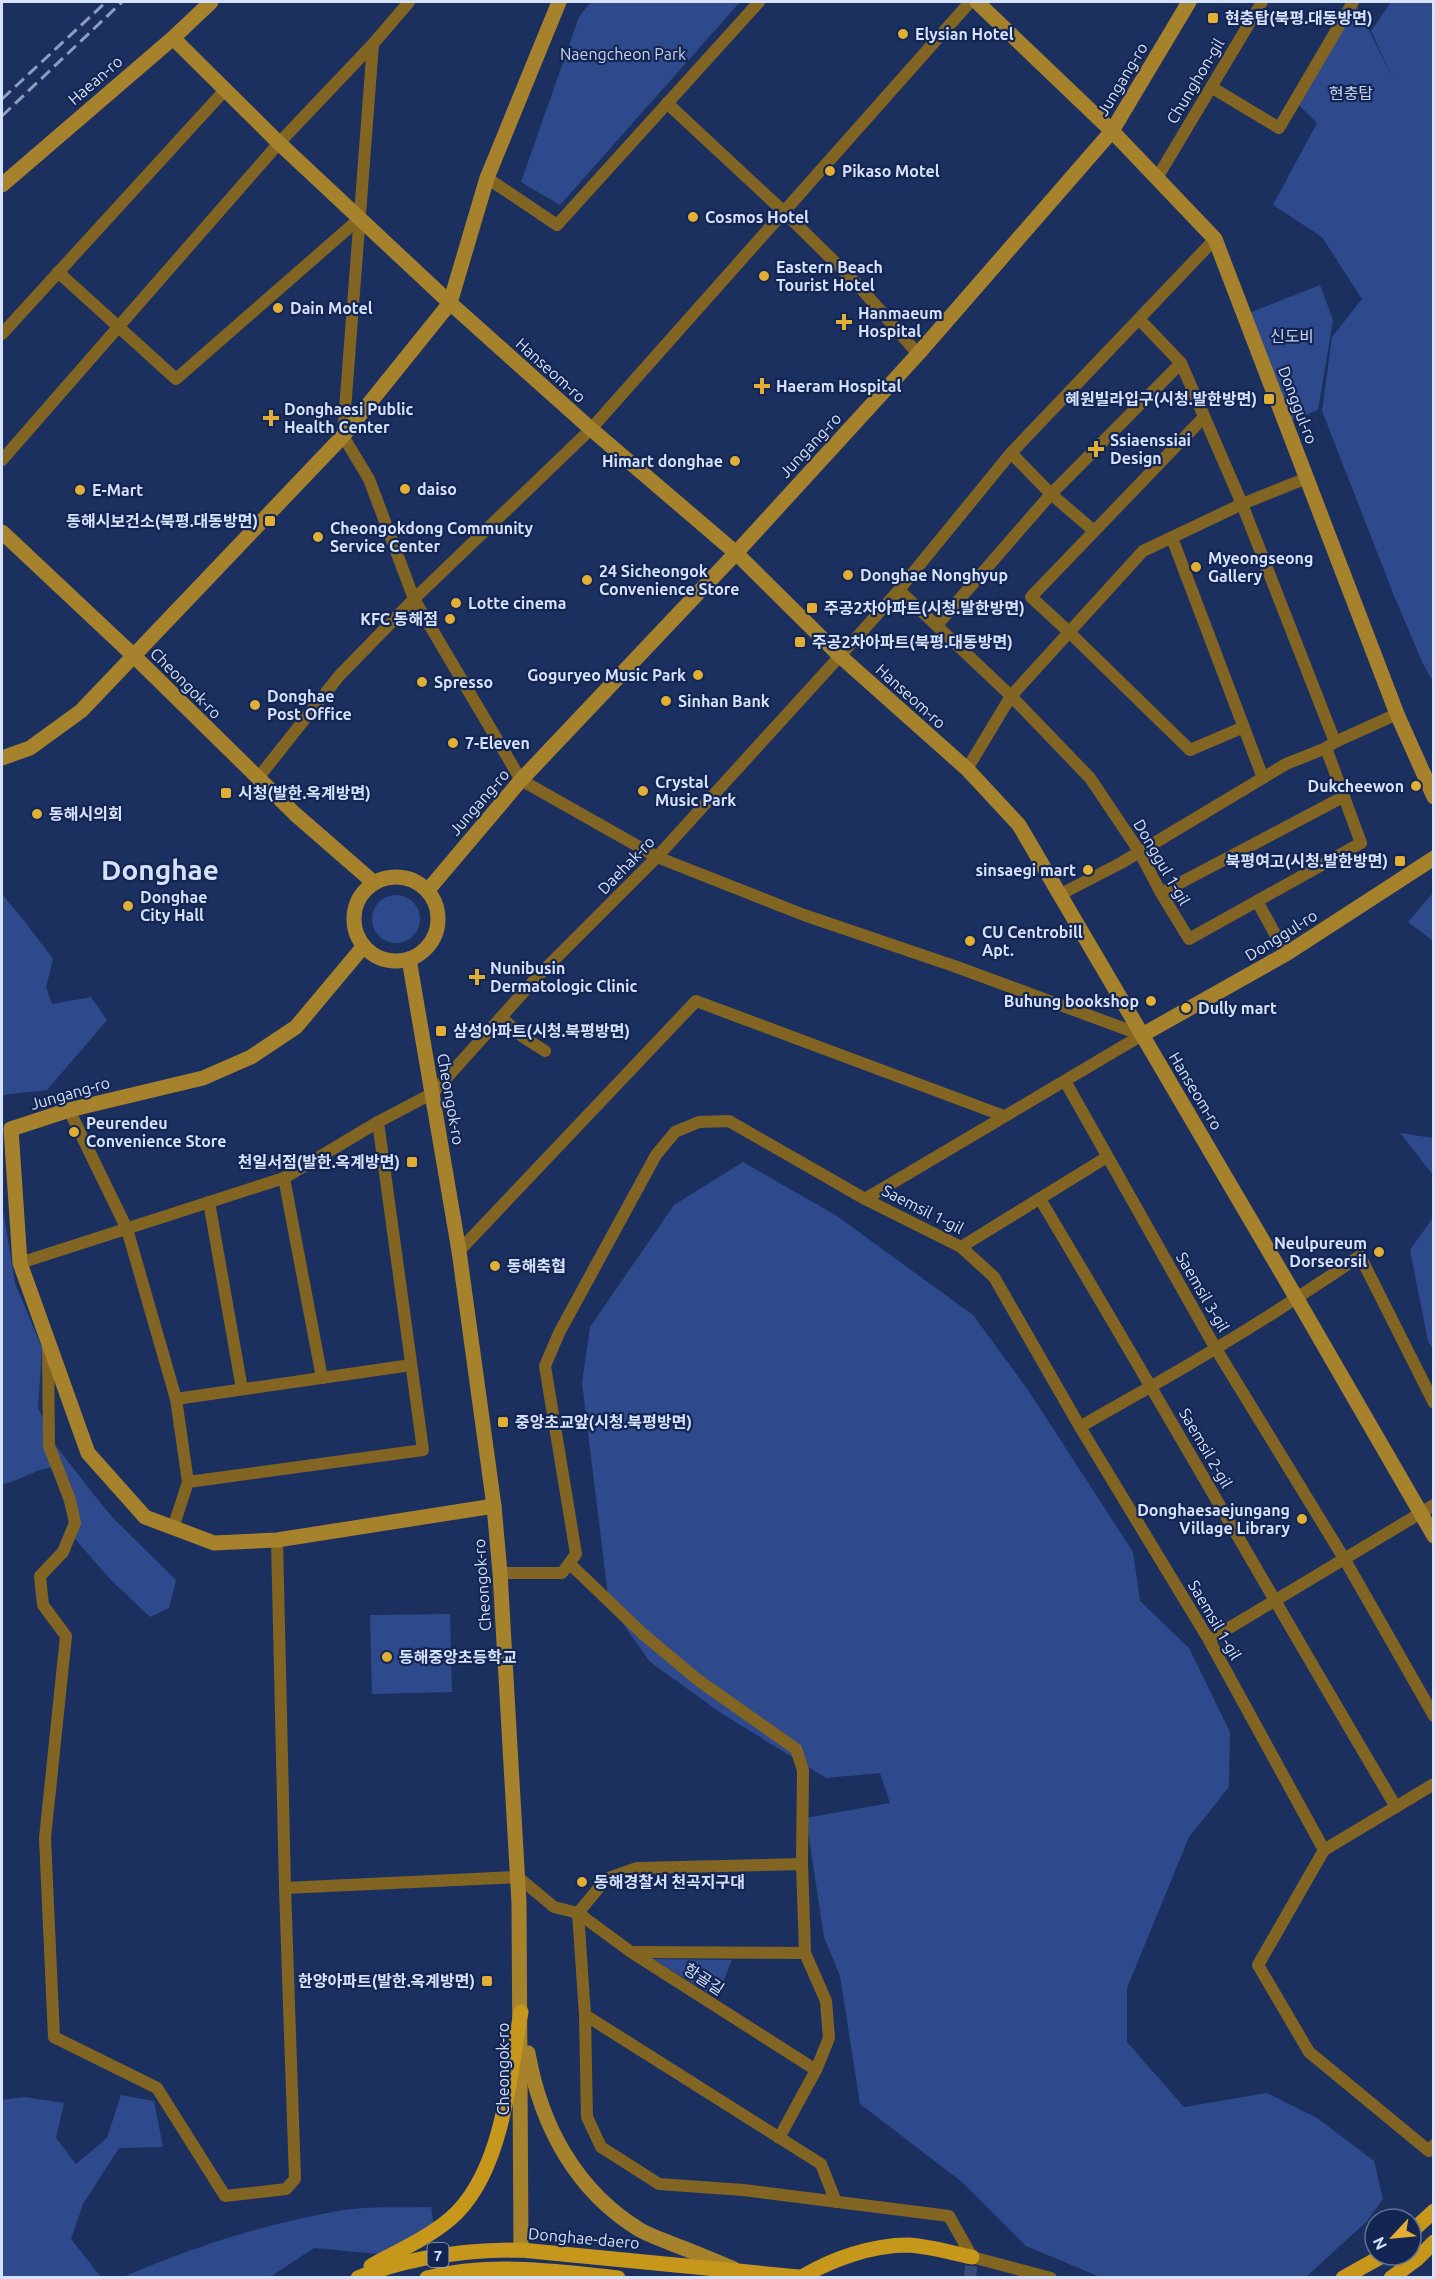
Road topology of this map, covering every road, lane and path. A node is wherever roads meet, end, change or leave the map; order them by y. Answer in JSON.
{"nodes":[{"id":1,"x":211,"y":2,"type":"edge"},
{"id":2,"x":409,"y":2,"type":"edge"},
{"id":3,"x":559,"y":2,"type":"edge"},
{"id":4,"x":759,"y":2,"type":"edge"},
{"id":5,"x":970,"y":2,"type":"edge"},
{"id":6,"x":977,"y":2,"type":"edge"},
{"id":7,"x":1189,"y":2,"type":"edge"},
{"id":8,"x":1353,"y":2,"type":"edge"},
{"id":9,"x":1258,"y":3,"type":"edge"},
{"id":10,"x":173,"y":38,"type":"junction"},
{"id":11,"x":373,"y":44,"type":"junction"},
{"id":12,"x":1211,"y":87,"type":"junction"},
{"id":13,"x":225,"y":90,"type":"junction"},
{"id":14,"x":668,"y":103,"type":"junction"},
{"id":15,"x":1112,"y":130,"type":"junction"},
{"id":16,"x":279,"y":143,"type":"junction"},
{"id":17,"x":487,"y":178,"type":"junction"},
{"id":18,"x":1157,"y":178,"type":"junction"},
{"id":19,"x":2,"y":185,"type":"edge"},
{"id":20,"x":784,"y":212,"type":"junction"},
{"id":21,"x":359,"y":219,"type":"junction"},
{"id":22,"x":1215,"y":239,"type":"junction"},
{"id":23,"x":58,"y":272,"type":"junction"},
{"id":24,"x":450,"y":303,"type":"junction"},
{"id":25,"x":1139,"y":319,"type":"junction"},
{"id":26,"x":118,"y":327,"type":"junction"},
{"id":27,"x":2,"y":334,"type":"edge"},
{"id":28,"x":918,"y":354,"type":"junction"},
{"id":29,"x":1181,"y":363,"type":"junction"},
{"id":30,"x":1204,"y":417,"type":"junction"},
{"id":31,"x":591,"y":429,"type":"junction"},
{"id":32,"x":342,"y":436,"type":"junction"},
{"id":33,"x":1011,"y":453,"type":"junction"},
{"id":34,"x":2,"y":460,"type":"edge"},
{"id":35,"x":1307,"y":478,"type":"junction"},
{"id":36,"x":1051,"y":494,"type":"junction"},
{"id":37,"x":1242,"y":504,"type":"junction"},
{"id":38,"x":1094,"y":531,"type":"junction"},
{"id":39,"x":2,"y":532,"type":"edge"},
{"id":40,"x":1172,"y":538,"type":"junction"},
{"id":41,"x":736,"y":553,"type":"junction"},
{"id":42,"x":899,"y":591,"type":"junction"},
{"id":43,"x":414,"y":599,"type":"junction"},
{"id":44,"x":937,"y":625,"type":"junction"},
{"id":45,"x":1069,"y":632,"type":"junction"},
{"id":46,"x":134,"y":656,"type":"junction"},
{"id":47,"x":840,"y":656,"type":"junction"},
{"id":48,"x":1011,"y":696,"type":"junction"},
{"id":49,"x":1397,"y":714,"type":"junction"},
{"id":50,"x":1244,"y":728,"type":"junction"},
{"id":51,"x":1330,"y":745,"type":"junction"},
{"id":52,"x":2,"y":758,"type":"edge"},
{"id":53,"x":967,"y":769,"type":"junction"},
{"id":54,"x":258,"y":778,"type":"junction"},
{"id":55,"x":1263,"y":778,"type":"junction"},
{"id":56,"x":521,"y":780,"type":"junction"},
{"id":57,"x":1343,"y":797,"type":"junction"},
{"id":58,"x":1434,"y":797,"type":"edge"},
{"id":59,"x":1139,"y":851,"type":"junction"},
{"id":60,"x":657,"y":857,"type":"junction"},
{"id":61,"x":1434,"y":858,"type":"edge"},
{"id":62,"x":373,"y":882,"type":"junction"},
{"id":63,"x":428,"y":890,"type":"junction"},
{"id":64,"x":1161,"y":893,"type":"junction"},
{"id":65,"x":1059,"y":895,"type":"junction"},
{"id":66,"x":1257,"y":901,"type":"junction"},
{"id":67,"x":363,"y":946,"type":"junction"},
{"id":68,"x":1287,"y":954,"type":"junction"},
{"id":69,"x":409,"y":959,"type":"junction"},
{"id":70,"x":502,"y":1018,"type":"junction"},
{"id":71,"x":1142,"y":1035,"type":"junction"},
{"id":72,"x":545,"y":1052,"type":"dead end"},
{"id":73,"x":1065,"y":1081,"type":"junction"},
{"id":74,"x":433,"y":1093,"type":"junction"},
{"id":75,"x":69,"y":1110,"type":"junction"},
{"id":76,"x":1004,"y":1116,"type":"junction"},
{"id":77,"x":378,"y":1122,"type":"junction"},
{"id":78,"x":6,"y":1131,"type":"edge"},
{"id":79,"x":1107,"y":1157,"type":"junction"},
{"id":80,"x":284,"y":1178,"type":"junction"},
{"id":81,"x":865,"y":1199,"type":"junction"},
{"id":82,"x":1040,"y":1199,"type":"junction"},
{"id":83,"x":209,"y":1202,"type":"junction"},
{"id":84,"x":127,"y":1229,"type":"junction"},
{"id":85,"x":961,"y":1246,"type":"junction"},
{"id":86,"x":459,"y":1251,"type":"junction"},
{"id":87,"x":20,"y":1263,"type":"junction"},
{"id":88,"x":1297,"y":1299,"type":"junction"},
{"id":89,"x":48,"y":1342,"type":"junction"},
{"id":90,"x":1216,"y":1349,"type":"junction"},
{"id":91,"x":411,"y":1365,"type":"junction"},
{"id":92,"x":322,"y":1378,"type":"junction"},
{"id":93,"x":1151,"y":1384,"type":"junction"},
{"id":94,"x":242,"y":1389,"type":"junction"},
{"id":95,"x":176,"y":1399,"type":"junction"},
{"id":96,"x":1434,"y":1403,"type":"edge"},
{"id":97,"x":1080,"y":1427,"type":"junction"},
{"id":98,"x":188,"y":1482,"type":"junction"},
{"id":99,"x":494,"y":1506,"type":"junction"},
{"id":100,"x":1427,"y":1509,"type":"edge"},
{"id":101,"x":173,"y":1527,"type":"junction"},
{"id":102,"x":1434,"y":1536,"type":"edge"},
{"id":103,"x":277,"y":1540,"type":"junction"},
{"id":104,"x":1345,"y":1560,"type":"junction"},
{"id":105,"x":570,"y":1564,"type":"junction"},
{"id":106,"x":500,"y":1572,"type":"junction"},
{"id":107,"x":1274,"y":1601,"type":"junction"},
{"id":108,"x":1209,"y":1640,"type":"junction"},
{"id":109,"x":1434,"y":1716,"type":"edge"},
{"id":110,"x":1434,"y":1784,"type":"edge"},
{"id":111,"x":1396,"y":1806,"type":"junction"},
{"id":112,"x":1324,"y":1850,"type":"junction"},
{"id":113,"x":802,"y":1864,"type":"junction"},
{"id":114,"x":518,"y":1877,"type":"junction"},
{"id":115,"x":285,"y":1888,"type":"junction"},
{"id":116,"x":578,"y":1914,"type":"junction"},
{"id":117,"x":631,"y":1952,"type":"junction"},
{"id":118,"x":806,"y":1953,"type":"junction"},
{"id":119,"x":521,"y":2012,"type":"junction"},
{"id":120,"x":585,"y":2015,"type":"junction"},
{"id":121,"x":816,"y":2070,"type":"junction"},
{"id":122,"x":779,"y":2138,"type":"junction"},
{"id":123,"x":1434,"y":2145,"type":"edge"},
{"id":124,"x":836,"y":2202,"type":"junction"},
{"id":125,"x":1434,"y":2242,"type":"edge"},
{"id":126,"x":522,"y":2250,"type":"junction"},
{"id":127,"x":972,"y":2257,"type":"junction"},
{"id":128,"x":1363,"y":2266,"type":"edge"},
{"id":129,"x":737,"y":2270,"type":"junction"},
{"id":130,"x":517,"y":2273,"type":"edge"},
{"id":131,"x":350,"y":2277,"type":"edge"},
{"id":132,"x":358,"y":2277,"type":"edge"},
{"id":133,"x":427,"y":2277,"type":"edge"},
{"id":134,"x":618,"y":2277,"type":"edge"},
{"id":135,"x":805,"y":2277,"type":"edge"},
{"id":136,"x":1051,"y":2277,"type":"edge"},
{"id":137,"x":1343,"y":2277,"type":"edge"},
{"id":138,"x":1391,"y":2277,"type":"edge"}],
"edges":[{"from":1,"to":10,"type":"street","name":"Haean-ro"},
{"from":2,"to":11,"type":"street"},
{"from":3,"to":17,"type":"street"},
{"from":4,"to":14,"type":"street"},
{"from":5,"to":20,"type":"street"},
{"from":6,"to":15,"type":"street","name":"Donggul-ro"},
{"from":7,"to":15,"type":"street","name":"Jungang-ro"},
{"from":8,"to":12,"type":"street"},
{"from":9,"to":12,"type":"street","name":"Chunghon-gil"},
{"from":10,"to":13,"type":"street","name":"Hanseom-ro"},
{"from":10,"to":19,"type":"street","name":"Haean-ro"},
{"from":11,"to":16,"type":"street"},
{"from":11,"to":21,"type":"street"},
{"from":12,"to":18,"type":"street","name":"Chunghon-gil"},
{"from":13,"to":16,"type":"street","name":"Hanseom-ro"},
{"from":13,"to":23,"type":"street"},
{"from":14,"to":17,"type":"street"},
{"from":14,"to":20,"type":"street"},
{"from":15,"to":18,"type":"street","name":"Donggul-ro"},
{"from":15,"to":28,"type":"street","name":"Jungang-ro"},
{"from":16,"to":21,"type":"street","name":"Hanseom-ro"},
{"from":16,"to":26,"type":"street"},
{"from":17,"to":24,"type":"street"},
{"from":18,"to":22,"type":"street","name":"Donggul-ro"},
{"from":20,"to":28,"type":"street"},
{"from":20,"to":31,"type":"street"},
{"from":21,"to":24,"type":"street","name":"Hanseom-ro"},
{"from":21,"to":26,"type":"street"},
{"from":21,"to":32,"type":"street"},
{"from":22,"to":25,"type":"street","name":"Daehak-ro"},
{"from":22,"to":35,"type":"street","name":"Donggul-ro"},
{"from":23,"to":26,"type":"street"},
{"from":23,"to":27,"type":"street"},
{"from":24,"to":31,"type":"street","name":"Hanseom-ro"},
{"from":24,"to":32,"type":"street"},
{"from":25,"to":29,"type":"street"},
{"from":25,"to":33,"type":"street","name":"Daehak-ro"},
{"from":26,"to":34,"type":"street"},
{"from":28,"to":41,"type":"street","name":"Jungang-ro"},
{"from":29,"to":30,"type":"street","name":"Donggul 1-gil"},
{"from":29,"to":36,"type":"street"},
{"from":30,"to":37,"type":"street","name":"Donggul 1-gil"},
{"from":30,"to":38,"type":"street"},
{"from":31,"to":41,"type":"street","name":"Hanseom-ro"},
{"from":31,"to":43,"type":"street"},
{"from":32,"to":43,"type":"street"},
{"from":32,"to":46,"type":"street"},
{"from":33,"to":36,"type":"street"},
{"from":33,"to":42,"type":"street","name":"Daehak-ro"},
{"from":35,"to":37,"type":"street"},
{"from":35,"to":49,"type":"street","name":"Donggul-ro"},
{"from":36,"to":38,"type":"street"},
{"from":36,"to":44,"type":"street"},
{"from":37,"to":40,"type":"street"},
{"from":37,"to":51,"type":"street","name":"Donggul 1-gil"},
{"from":38,"to":45,"type":"street"},
{"from":39,"to":46,"type":"street","name":"Cheongok-ro"},
{"from":40,"to":45,"type":"street"},
{"from":40,"to":50,"type":"street"},
{"from":41,"to":47,"type":"street","name":"Hanseom-ro"},
{"from":41,"to":56,"type":"street","name":"Jungang-ro"},
{"from":42,"to":44,"type":"street","name":"Donggul 1-gil"},
{"from":42,"to":47,"type":"street","name":"Daehak-ro"},
{"from":43,"to":54,"type":"street"},
{"from":43,"to":56,"type":"street"},
{"from":44,"to":48,"type":"street","name":"Donggul 1-gil"},
{"from":45,"to":48,"type":"street"},
{"from":45,"to":50,"type":"street"},
{"from":46,"to":52,"type":"street"},
{"from":46,"to":54,"type":"street","name":"Cheongok-ro"},
{"from":47,"to":53,"type":"street","name":"Hanseom-ro"},
{"from":47,"to":60,"type":"street","name":"Daehak-ro"},
{"from":48,"to":53,"type":"street"},
{"from":48,"to":59,"type":"street","name":"Donggul 1-gil"},
{"from":49,"to":51,"type":"street"},
{"from":49,"to":58,"type":"street","name":"Donggul-ro"},
{"from":50,"to":55,"type":"street"},
{"from":51,"to":55,"type":"street"},
{"from":51,"to":57,"type":"street","name":"Donggul 1-gil"},
{"from":53,"to":65,"type":"street","name":"Hanseom-ro"},
{"from":54,"to":62,"type":"street","name":"Cheongok-ro"},
{"from":55,"to":59,"type":"street"},
{"from":56,"to":60,"type":"street"},
{"from":56,"to":63,"type":"street","name":"Jungang-ro"},
{"from":57,"to":64,"type":"street"},
{"from":57,"to":66,"type":"street","name":"Donggul 1-gil"},
{"from":59,"to":64,"type":"street","name":"Donggul 1-gil"},
{"from":59,"to":65,"type":"street"},
{"from":60,"to":70,"type":"street","name":"Daehak-ro"},
{"from":60,"to":71,"type":"street"},
{"from":61,"to":68,"type":"street","name":"Donggul-ro"},
{"from":62,"to":63,"type":"street"},
{"from":62,"to":67,"type":"street"},
{"from":63,"to":69,"type":"street"},
{"from":64,"to":66,"type":"street","name":"Donggul 1-gil"},
{"from":65,"to":71,"type":"street","name":"Hanseom-ro"},
{"from":66,"to":68,"type":"street"},
{"from":67,"to":69,"type":"street"},
{"from":67,"to":75,"type":"street","name":"Jungang-ro"},
{"from":68,"to":71,"type":"street","name":"Donggul-ro"},
{"from":69,"to":74,"type":"street","name":"Cheongok-ro"},
{"from":70,"to":72,"type":"street"},
{"from":70,"to":74,"type":"street","name":"Daehak-ro"},
{"from":71,"to":73,"type":"street"},
{"from":71,"to":88,"type":"street","name":"Hanseom-ro"},
{"from":73,"to":76,"type":"street"},
{"from":73,"to":79,"type":"street","name":"Saemsil 3-gil"},
{"from":74,"to":77,"type":"street","name":"Daehak-ro"},
{"from":74,"to":86,"type":"street","name":"Cheongok-ro"},
{"from":75,"to":78,"type":"street","name":"Jungang-ro"},
{"from":75,"to":84,"type":"street"},
{"from":76,"to":81,"type":"street"},
{"from":76,"to":86,"type":"street"},
{"from":77,"to":80,"type":"street","name":"Daehak-ro"},
{"from":77,"to":91,"type":"street"},
{"from":78,"to":87,"type":"street","name":"Jungang-ro"},
{"from":79,"to":82,"type":"street"},
{"from":79,"to":90,"type":"street","name":"Saemsil 3-gil"},
{"from":80,"to":83,"type":"street","name":"Daehak-ro"},
{"from":80,"to":92,"type":"street"},
{"from":81,"to":85,"type":"street","name":"Saemsil 1-gil"},
{"from":81,"to":105,"type":"street","name":"Saemsil 1-gil"},
{"from":82,"to":85,"type":"street"},
{"from":82,"to":93,"type":"street","name":"Saemsil 2-gil"},
{"from":83,"to":84,"type":"street","name":"Daehak-ro"},
{"from":83,"to":94,"type":"street"},
{"from":84,"to":87,"type":"street","name":"Daehak-ro"},
{"from":84,"to":95,"type":"street"},
{"from":85,"to":97,"type":"street","name":"Saemsil 1-gil"},
{"from":86,"to":99,"type":"street","name":"Cheongok-ro"},
{"from":87,"to":89,"type":"street","name":"Jungang-ro"},
{"from":88,"to":90,"type":"street"},
{"from":88,"to":96,"type":"street"},
{"from":88,"to":100,"type":"street","name":"Hanseom-ro"},
{"from":89,"to":101,"type":"street","name":"Jungang-ro"},
{"from":89,"to":115,"type":"street"},
{"from":90,"to":93,"type":"street"},
{"from":90,"to":104,"type":"street","name":"Saemsil 3-gil"},
{"from":91,"to":92,"type":"street"},
{"from":91,"to":98,"type":"street"},
{"from":92,"to":94,"type":"street"},
{"from":93,"to":97,"type":"street"},
{"from":93,"to":107,"type":"street","name":"Saemsil 2-gil"},
{"from":94,"to":95,"type":"street"},
{"from":95,"to":98,"type":"street"},
{"from":97,"to":108,"type":"street","name":"Saemsil 1-gil"},
{"from":98,"to":101,"type":"street"},
{"from":99,"to":103,"type":"street"},
{"from":99,"to":106,"type":"street","name":"Cheongok-ro"},
{"from":100,"to":102,"type":"street","name":"Hanseom-ro"},
{"from":100,"to":104,"type":"street"},
{"from":101,"to":103,"type":"street"},
{"from":103,"to":115,"type":"street"},
{"from":104,"to":107,"type":"street"},
{"from":104,"to":109,"type":"street","name":"Saemsil 3-gil"},
{"from":105,"to":106,"type":"street"},
{"from":105,"to":113,"type":"street"},
{"from":106,"to":114,"type":"street","name":"Cheongok-ro"},
{"from":107,"to":108,"type":"street"},
{"from":107,"to":111,"type":"street","name":"Saemsil 2-gil"},
{"from":108,"to":112,"type":"street","name":"Saemsil 1-gil"},
{"from":110,"to":111,"type":"street"},
{"from":111,"to":112,"type":"street"},
{"from":112,"to":123,"type":"street"},
{"from":113,"to":116,"type":"street"},
{"from":113,"to":118,"type":"street"},
{"from":114,"to":115,"type":"street"},
{"from":114,"to":116,"type":"street","name":"항골길"},
{"from":114,"to":119,"type":"street","name":"Cheongok-ro"},
{"from":116,"to":117,"type":"street","name":"항골길"},
{"from":116,"to":120,"type":"street"},
{"from":117,"to":118,"type":"street"},
{"from":117,"to":121,"type":"street","name":"항골길"},
{"from":118,"to":121,"type":"street"},
{"from":119,"to":126,"type":"street","name":"Cheongok-ro"},
{"from":119,"to":129,"type":"street"},
{"from":119,"to":131,"type":"main road"},
{"from":120,"to":122,"type":"street"},
{"from":120,"to":124,"type":"street"},
{"from":121,"to":122,"type":"street"},
{"from":122,"to":124,"type":"street"},
{"from":124,"to":127,"type":"street"},
{"from":125,"to":138,"type":"main road"},
{"from":126,"to":129,"type":"main road","name":"Donghae-daero","number":"7"},
{"from":126,"to":130,"type":"main road"},
{"from":126,"to":132,"type":"main road","name":"Donghae-daero","number":"7"},
{"from":127,"to":135,"type":"main road"},
{"from":127,"to":136,"type":"street"},
{"from":128,"to":137,"type":"main road"},
{"from":129,"to":135,"type":"main road","name":"Donghae-daero","number":"7"},
{"from":130,"to":133,"type":"main road","number":"7"},
{"from":130,"to":134,"type":"main road","number":"7"}]}
